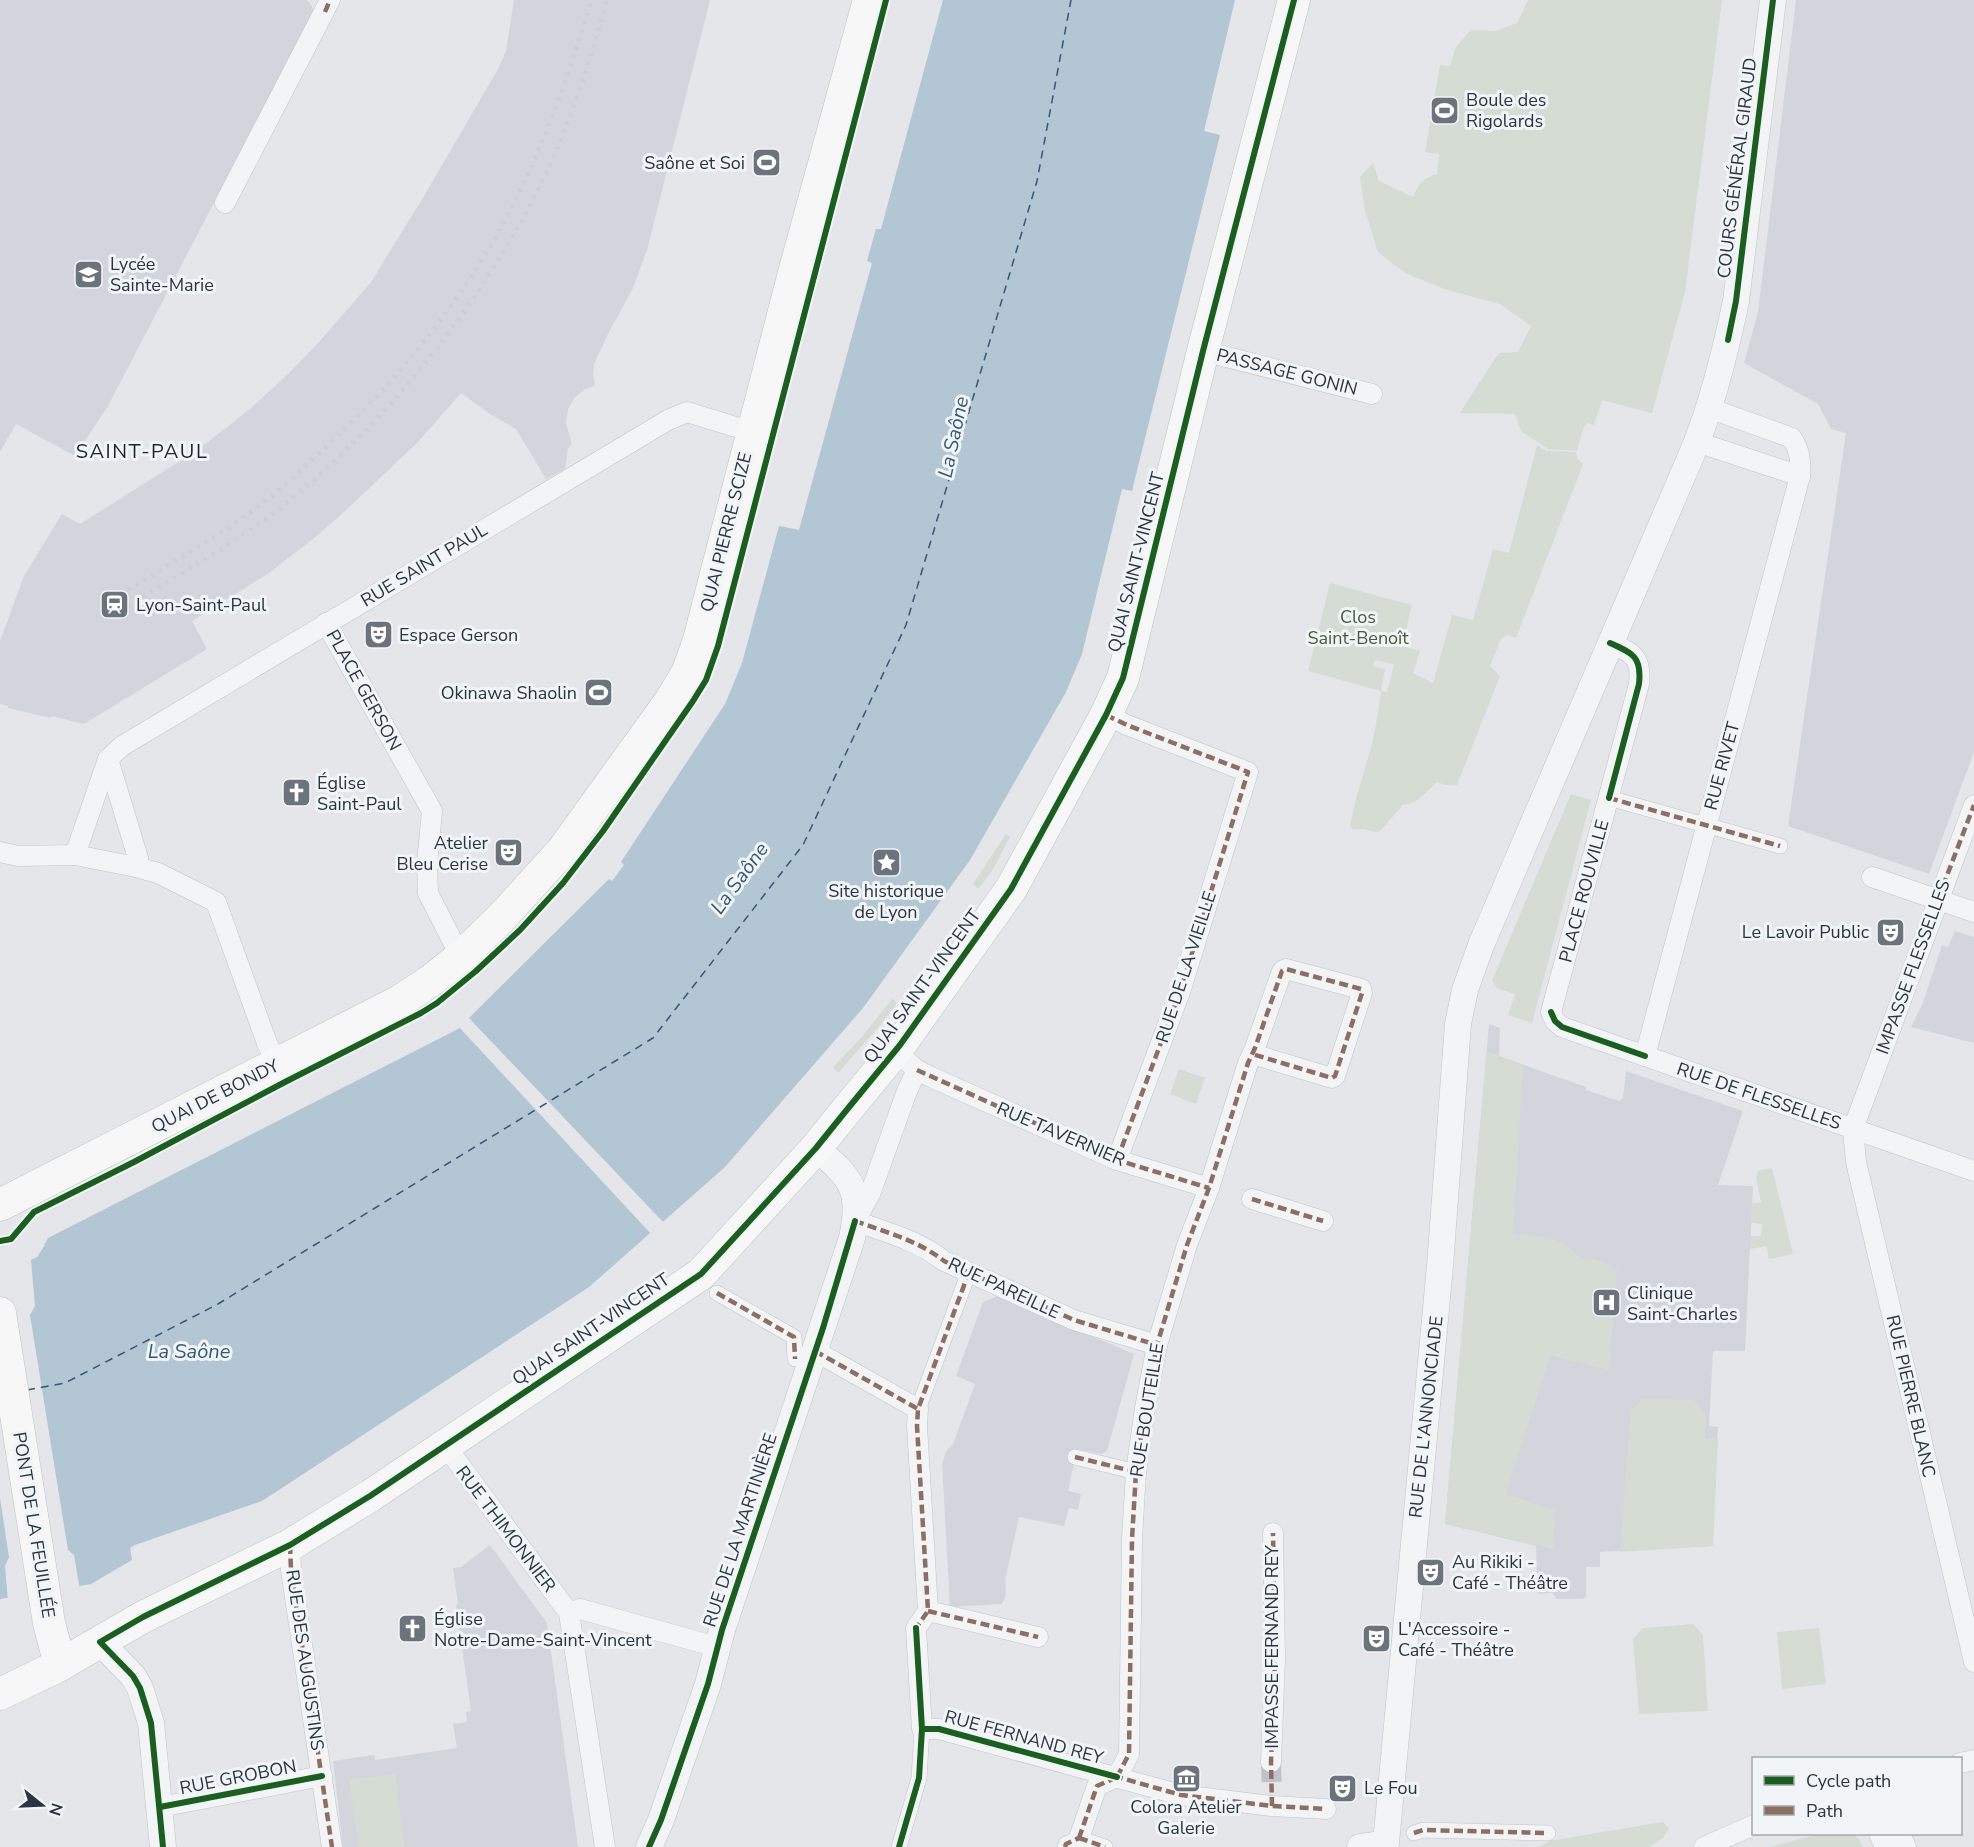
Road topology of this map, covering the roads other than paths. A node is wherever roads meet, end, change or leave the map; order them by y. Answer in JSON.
{"nodes":[{"id":1,"x":869,"y":0,"type":"edge"},
{"id":2,"x":1294,"y":0,"type":"edge"},
{"id":3,"x":1773,"y":0,"type":"edge"},
{"id":4,"x":327,"y":6,"type":"edge"},
{"id":5,"x":225,"y":203,"type":"dead end"},
{"id":6,"x":1203,"y":351,"type":"junction"},
{"id":7,"x":1372,"y":393,"type":"dead end"},
{"id":8,"x":1709,"y":408,"type":"junction"},
{"id":9,"x":752,"y":432,"type":"junction"},
{"id":10,"x":1697,"y":441,"type":"junction"},
{"id":11,"x":1800,"y":476,"type":"junction"},
{"id":12,"x":326,"y":623,"type":"junction"},
{"id":13,"x":1610,"y":643,"type":"junction"},
{"id":14,"x":1106,"y":715,"type":"junction"},
{"id":15,"x":108,"y":759,"type":"junction"},
{"id":16,"x":1609,"y":798,"type":"junction"},
{"id":17,"x":1974,"y":805,"type":"edge"},
{"id":18,"x":1707,"y":825,"type":"junction"},
{"id":19,"x":1780,"y":846,"type":"dead end"},
{"id":20,"x":0,"y":852,"type":"edge"},
{"id":21,"x":75,"y":855,"type":"junction"},
{"id":22,"x":136,"y":867,"type":"junction"},
{"id":23,"x":1872,"y":877,"type":"dead end"},
{"id":24,"x":1938,"y":899,"type":"junction"},
{"id":25,"x":1974,"y":912,"type":"edge"},
{"id":26,"x":463,"y":955,"type":"junction"},
{"id":27,"x":429,"y":982,"type":"joint"},
{"id":28,"x":1551,"y":1012,"type":"joint"},
{"id":29,"x":1252,"y":1054,"type":"junction"},
{"id":30,"x":1645,"y":1056,"type":"junction"},
{"id":31,"x":906,"y":1060,"type":"junction"},
{"id":32,"x":277,"y":1065,"type":"junction"},
{"id":33,"x":1853,"y":1129,"type":"junction"},
{"id":34,"x":816,"y":1148,"type":"junction"},
{"id":35,"x":1117,"y":1160,"type":"junction"},
{"id":36,"x":1974,"y":1171,"type":"edge"},
{"id":37,"x":1209,"y":1188,"type":"junction"},
{"id":38,"x":1252,"y":1199,"type":"dead end"},
{"id":39,"x":0,"y":1206,"type":"edge"},
{"id":40,"x":855,"y":1221,"type":"junction"},
{"id":41,"x":1323,"y":1221,"type":"dead end"},
{"id":42,"x":969,"y":1272,"type":"junction"},
{"id":43,"x":717,"y":1293,"type":"dead end"},
{"id":44,"x":0,"y":1313,"type":"edge"},
{"id":45,"x":1157,"y":1345,"type":"junction"},
{"id":46,"x":805,"y":1355,"type":"junction"},
{"id":47,"x":918,"y":1409,"type":"junction"},
{"id":48,"x":445,"y":1445,"type":"junction"},
{"id":49,"x":1075,"y":1457,"type":"dead end"},
{"id":50,"x":1136,"y":1472,"type":"junction"},
{"id":51,"x":1273,"y":1533,"type":"dead end"},
{"id":52,"x":290,"y":1545,"type":"junction"},
{"id":53,"x":928,"y":1611,"type":"junction"},
{"id":54,"x":569,"y":1612,"type":"junction"},
{"id":55,"x":1038,"y":1637,"type":"dead end"},
{"id":56,"x":100,"y":1642,"type":"junction"},
{"id":57,"x":717,"y":1647,"type":"junction"},
{"id":58,"x":1974,"y":1662,"type":"edge"},
{"id":59,"x":60,"y":1665,"type":"junction"},
{"id":60,"x":0,"y":1694,"type":"edge"},
{"id":61,"x":922,"y":1729,"type":"junction"},
{"id":62,"x":1271,"y":1762,"type":"tunnel mouth"},
{"id":63,"x":322,"y":1776,"type":"junction"},
{"id":64,"x":1117,"y":1777,"type":"junction"},
{"id":65,"x":160,"y":1807,"type":"junction"},
{"id":66,"x":1326,"y":1809,"type":"dead end"},
{"id":67,"x":1752,"y":1826,"type":"edge"},
{"id":68,"x":1414,"y":1833,"type":"dead end"},
{"id":69,"x":1548,"y":1833,"type":"dead end"},
{"id":70,"x":1072,"y":1843,"type":"edge"},
{"id":71,"x":1386,"y":1845,"type":"edge"},
{"id":72,"x":163,"y":1847,"type":"edge"},
{"id":73,"x":332,"y":1847,"type":"edge"},
{"id":74,"x":605,"y":1847,"type":"edge"},
{"id":75,"x":650,"y":1847,"type":"edge"},
{"id":76,"x":899,"y":1847,"type":"edge"},
{"id":77,"x":1105,"y":1847,"type":"edge"},
{"id":78,"x":1360,"y":1847,"type":"edge"},
{"id":79,"x":1704,"y":1847,"type":"edge"}],
"edges":[{"from":1,"to":9,"type":"main road","name":"QUAI PIERRE SCIZE"},
{"from":2,"to":6,"type":"main road","name":"QUAI SAINT-VINCENT"},
{"from":3,"to":8,"type":"street","name":"COURS GÉNÉRAL GIRAUD"},
{"from":4,"to":5,"type":"street"},
{"from":6,"to":7,"type":"street","name":"PASSAGE GONIN"},
{"from":6,"to":14,"type":"main road","name":"QUAI SAINT-VINCENT"},
{"from":8,"to":10,"type":"street"},
{"from":8,"to":11,"type":"street"},
{"from":9,"to":12,"type":"street","name":"RUE SAINT PAUL"},
{"from":9,"to":26,"type":"main road","name":"QUAI PIERRE SCIZE"},
{"from":10,"to":11,"type":"street"},
{"from":10,"to":13,"type":"street"},
{"from":11,"to":18,"type":"street","name":"RUE RIVET"},
{"from":12,"to":15,"type":"street","name":"RUE SAINT PAUL"},
{"from":12,"to":26,"type":"street","name":"PLACE GERSON"},
{"from":13,"to":16,"type":"street","name":"PLACE ROUVILLE"},
{"from":13,"to":71,"type":"street","name":"RUE DE L'ANNONCIADE"},
{"from":14,"to":31,"type":"main road","name":"QUAI SAINT-VINCENT"},
{"from":14,"to":35,"type":"street","name":"RUE DE LA VIEILLE"},
{"from":15,"to":21,"type":"street"},
{"from":15,"to":22,"type":"street"},
{"from":16,"to":18,"type":"street"},
{"from":16,"to":28,"type":"street","name":"PLACE ROUVILLE"},
{"from":17,"to":24,"type":"street","name":"IMPASSE FLESSELLES"},
{"from":18,"to":19,"type":"street"},
{"from":18,"to":30,"type":"street","name":"RUE RIVET"},
{"from":20,"to":21,"type":"street"},
{"from":21,"to":22,"type":"street"},
{"from":22,"to":32,"type":"street"},
{"from":23,"to":24,"type":"street"},
{"from":24,"to":25,"type":"street"},
{"from":24,"to":33,"type":"street","name":"IMPASSE FLESSELLES"},
{"from":26,"to":27,"type":"main road","name":"QUAI PIERRE SCIZE"},
{"from":27,"to":32,"type":"main road","name":"QUAI DE BONDY"},
{"from":28,"to":30,"type":"street","name":"RUE DE FLESSELLES"},
{"from":29,"to":29,"type":"street"},
{"from":29,"to":37,"type":"street","name":"RUE BOUTEILLE"},
{"from":30,"to":33,"type":"street","name":"RUE DE FLESSELLES"},
{"from":31,"to":34,"type":"main road","name":"QUAI SAINT-VINCENT"},
{"from":31,"to":35,"type":"street","name":"RUE TAVERNIER"},
{"from":31,"to":40,"type":"street","name":"QUAI SAINT-VINCENT"},
{"from":32,"to":39,"type":"main road","name":"QUAI DE BONDY"},
{"from":33,"to":36,"type":"street","name":"RUE DE FLESSELLES"},
{"from":33,"to":58,"type":"street","name":"RUE PIERRE BLANC"},
{"from":34,"to":40,"type":"street"},
{"from":34,"to":48,"type":"main road","name":"QUAI SAINT-VINCENT"},
{"from":35,"to":37,"type":"street","name":"RUE TAVERNIER"},
{"from":37,"to":45,"type":"street","name":"RUE BOUTEILLE"},
{"from":38,"to":41,"type":"street"},
{"from":40,"to":42,"type":"street","name":"RUE PAREILLE"},
{"from":40,"to":46,"type":"street","name":"RUE DE LA MARTINIÈRE"},
{"from":42,"to":45,"type":"street","name":"RUE PAREILLE"},
{"from":42,"to":47,"type":"street"},
{"from":43,"to":46,"type":"street"},
{"from":44,"to":59,"type":"main road","name":"PONT DE LA FEUILLÉE"},
{"from":45,"to":50,"type":"street","name":"RUE BOUTEILLE"},
{"from":46,"to":47,"type":"street"},
{"from":46,"to":57,"type":"street","name":"RUE DE LA MARTINIÈRE"},
{"from":47,"to":53,"type":"street"},
{"from":48,"to":52,"type":"main road","name":"QUAI SAINT-VINCENT"},
{"from":48,"to":54,"type":"street","name":"RUE THIMONNIER"},
{"from":49,"to":50,"type":"street"},
{"from":50,"to":64,"type":"street","name":"RUE BOUTEILLE"},
{"from":51,"to":62,"type":"street","name":"IMPASSE FERNAND REY"},
{"from":52,"to":56,"type":"main road","name":"QUAI SAINT-VINCENT"},
{"from":52,"to":63,"type":"street","name":"RUE DES AUGUSTINS"},
{"from":53,"to":55,"type":"street"},
{"from":53,"to":61,"type":"street"},
{"from":54,"to":57,"type":"street"},
{"from":54,"to":74,"type":"street"},
{"from":56,"to":59,"type":"main road","name":"QUAI SAINT-VINCENT"},
{"from":56,"to":65,"type":"street"},
{"from":57,"to":75,"type":"street","name":"RUE DE LA MARTINIÈRE"},
{"from":59,"to":60,"type":"main road","name":"QUAI SAINT-VINCENT"},
{"from":61,"to":64,"type":"street","name":"RUE FERNAND REY"},
{"from":61,"to":76,"type":"street"},
{"from":63,"to":65,"type":"street","name":"RUE GROBON"},
{"from":63,"to":73,"type":"street","name":"RUE DES AUGUSTINS"},
{"from":64,"to":66,"type":"street","name":"RUE FERNAND REY"},
{"from":64,"to":70,"type":"street"},
{"from":65,"to":72,"type":"street"},
{"from":67,"to":79,"type":"street"},
{"from":68,"to":69,"type":"street"},
{"from":70,"to":77,"type":"street"},
{"from":71,"to":78,"type":"street"}]}
